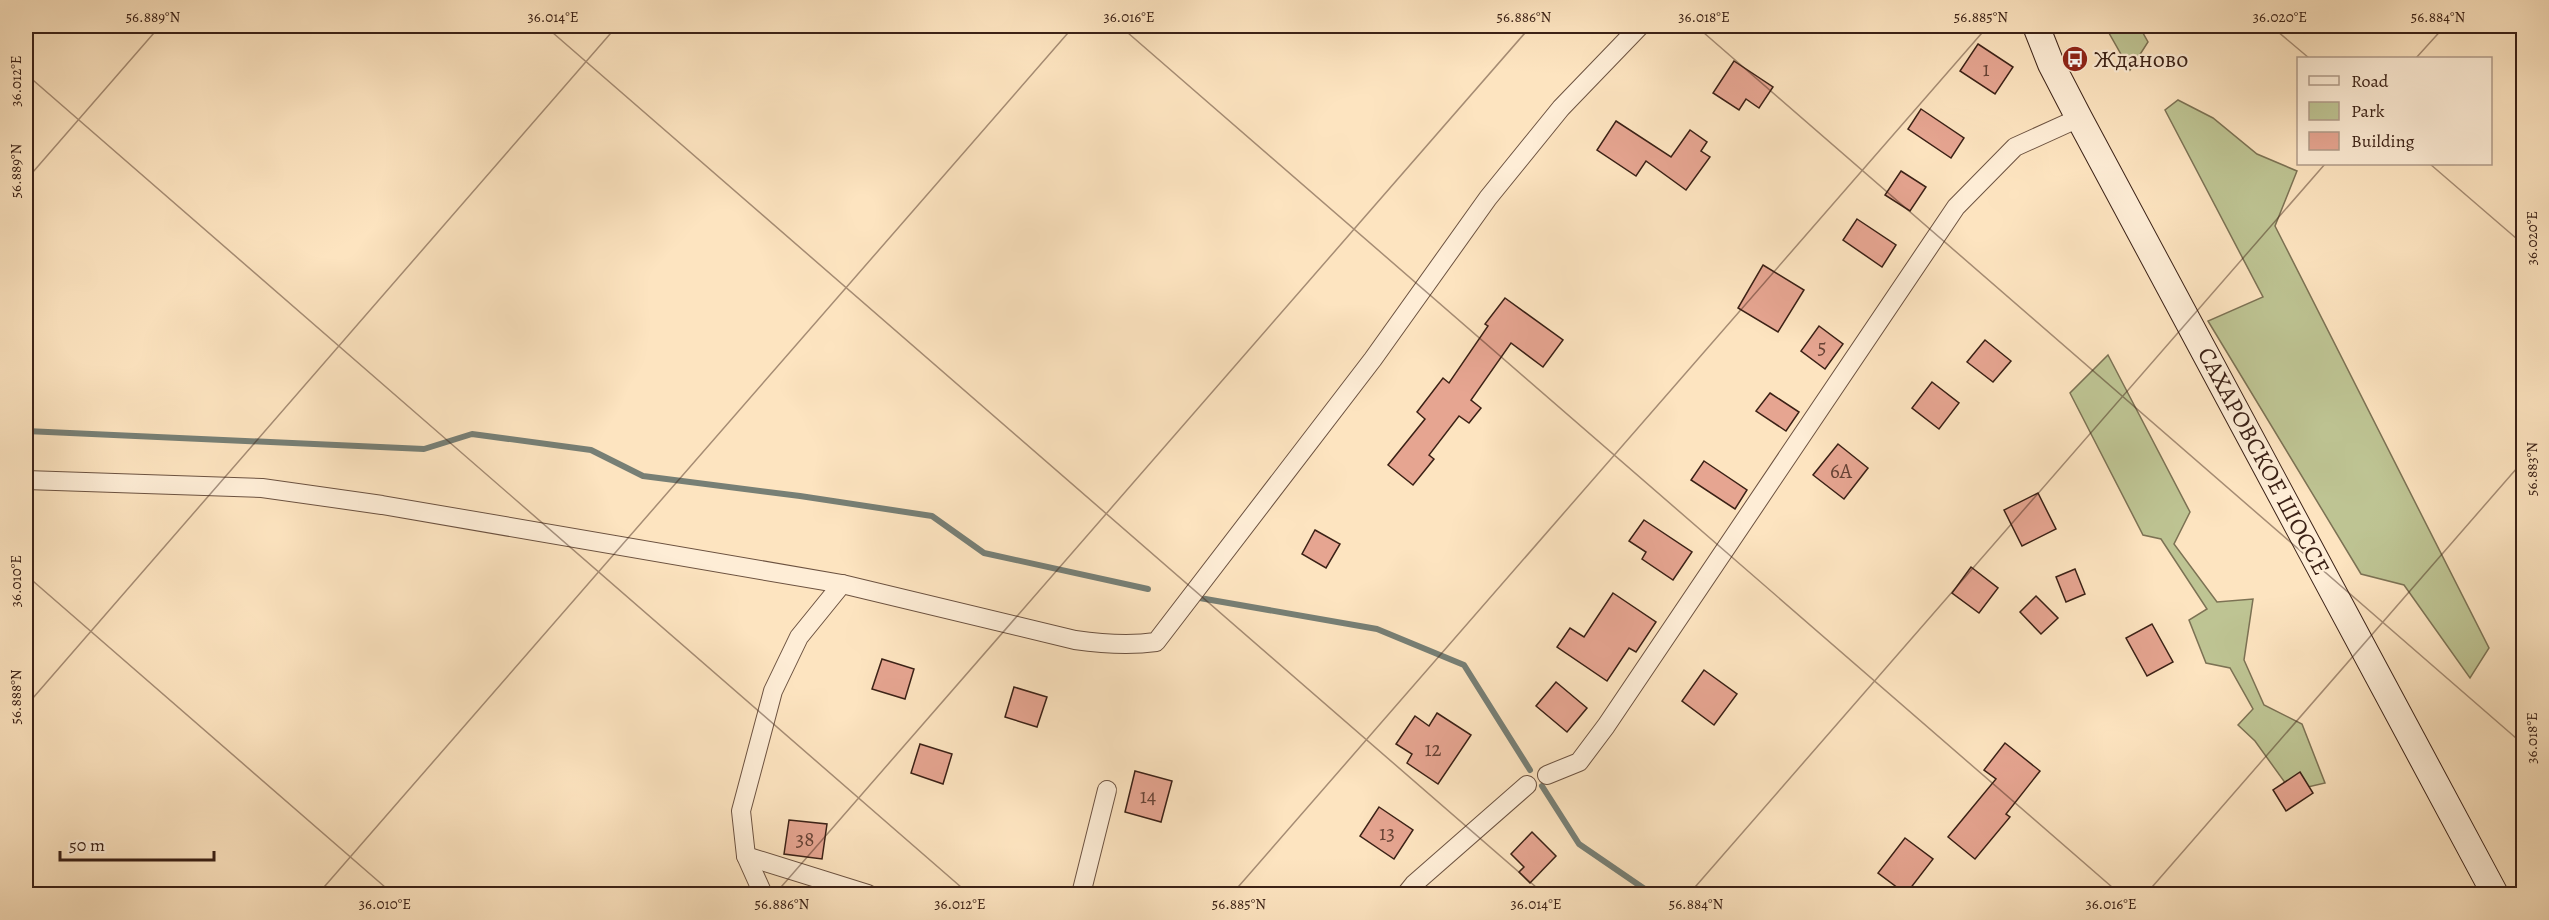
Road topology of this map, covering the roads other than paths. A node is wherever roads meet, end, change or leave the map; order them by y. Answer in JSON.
{"nodes":[{"id":1,"x":1640,"y":26,"type":"edge"},
{"id":2,"x":2036,"y":26,"type":"edge"},
{"id":3,"x":2079,"y":118,"type":"junction"},
{"id":4,"x":26,"y":480,"type":"edge"},
{"id":5,"x":842,"y":584,"type":"junction"},
{"id":6,"x":1547,"y":775,"type":"dead end"},
{"id":7,"x":1527,"y":784,"type":"dead end"},
{"id":8,"x":1107,"y":790,"type":"dead end"},
{"id":9,"x":746,"y":856,"type":"junction"},
{"id":10,"x":763,"y":894,"type":"edge"},
{"id":11,"x":868,"y":894,"type":"edge"},
{"id":12,"x":1081,"y":894,"type":"edge"},
{"id":13,"x":1406,"y":894,"type":"edge"},
{"id":14,"x":2495,"y":894,"type":"edge"}],
"edges":[{"from":1,"to":5,"type":"street"},
{"from":2,"to":3,"type":"main road","name":"САХАРОВСКОЕ ШОССЕ"},
{"from":3,"to":6,"type":"street"},
{"from":3,"to":14,"type":"main road","name":"САХАРОВСКОЕ ШОССЕ"},
{"from":4,"to":5,"type":"street"},
{"from":5,"to":9,"type":"street"},
{"from":7,"to":13,"type":"street"},
{"from":8,"to":12,"type":"street"},
{"from":9,"to":10,"type":"street"},
{"from":9,"to":11,"type":"street"}]}
